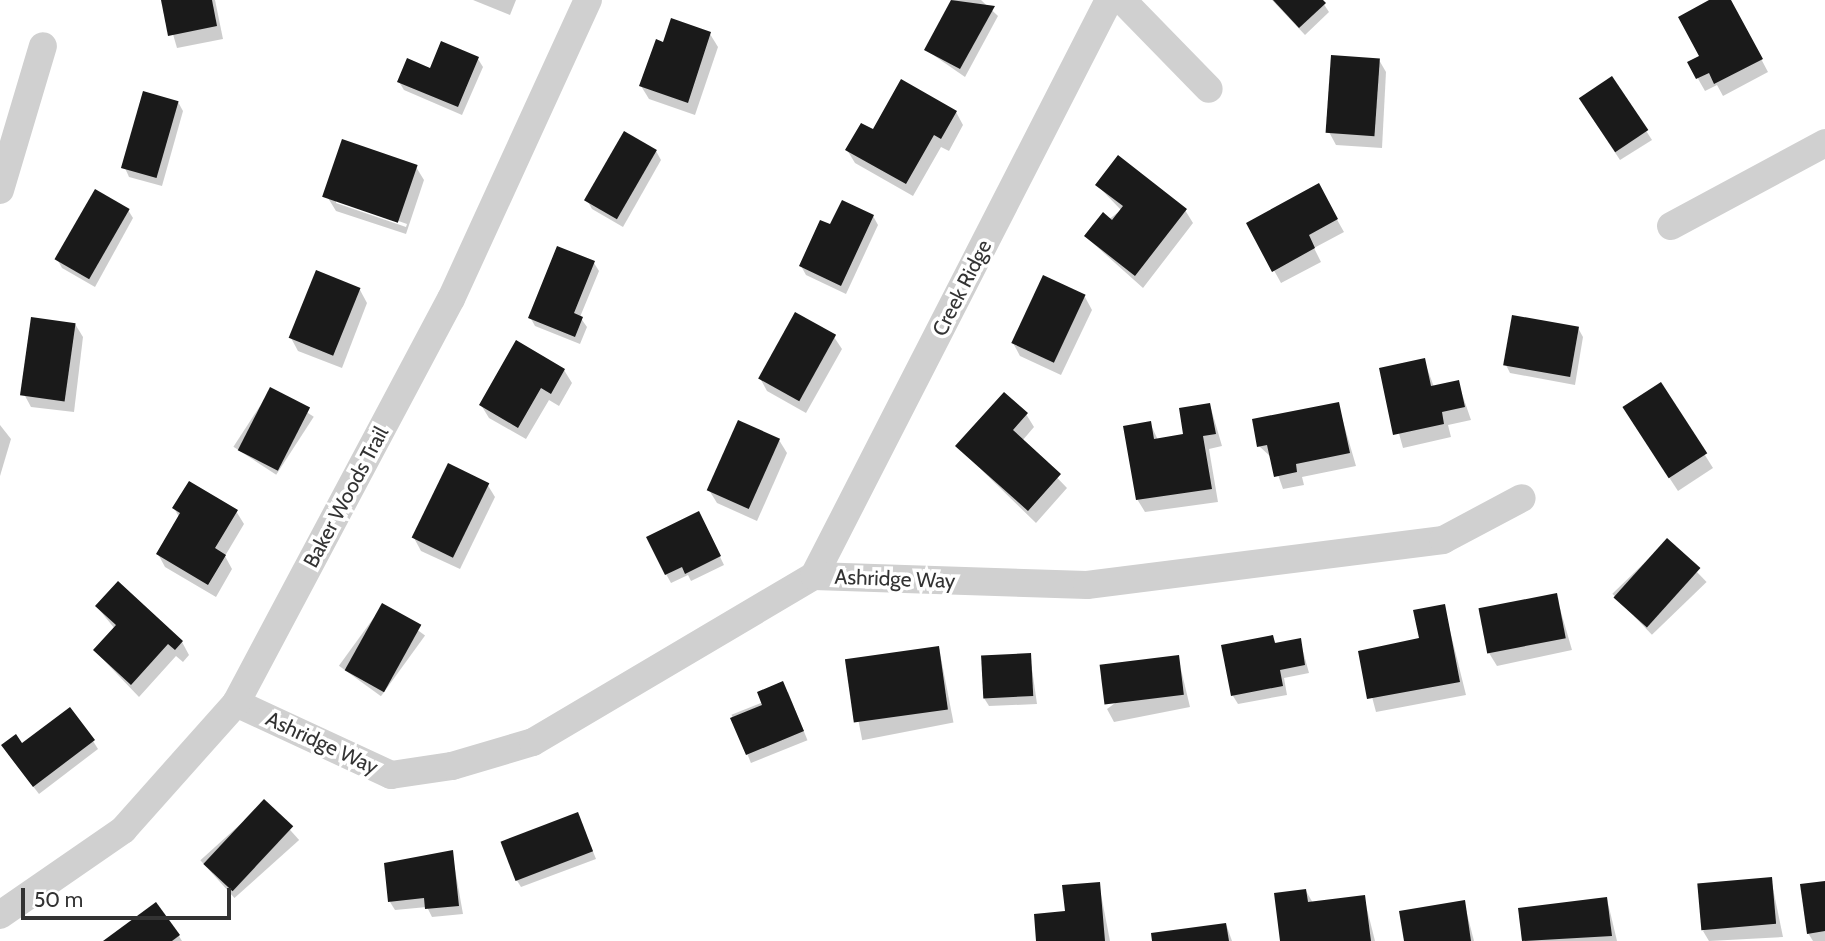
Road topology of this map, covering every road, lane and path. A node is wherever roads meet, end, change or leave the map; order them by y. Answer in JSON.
{"nodes":[{"id":1,"x":588,"y":0,"type":"edge"},
{"id":2,"x":1109,"y":0,"type":"edge"},
{"id":3,"x":1122,"y":0,"type":"edge"},
{"id":4,"x":43,"y":46,"type":"dead end"},
{"id":5,"x":1209,"y":89,"type":"dead end"},
{"id":6,"x":1825,"y":143,"type":"edge"},
{"id":7,"x":0,"y":190,"type":"edge"},
{"id":8,"x":1671,"y":226,"type":"dead end"},
{"id":9,"x":1522,"y":498,"type":"dead end"},
{"id":10,"x":814,"y":576,"type":"junction"},
{"id":11,"x":236,"y":703,"type":"junction"},
{"id":12,"x":0,"y":915,"type":"edge"}],
"edges":[{"from":1,"to":11,"type":"street","name":"Baker Woods Trail"},
{"from":2,"to":10,"type":"street","name":"Creek Ridge"},
{"from":3,"to":5,"type":"street"},
{"from":4,"to":7,"type":"street"},
{"from":6,"to":8,"type":"street"},
{"from":9,"to":10,"type":"street","name":"Ashridge Way"},
{"from":10,"to":11,"type":"street","name":"Ashridge Way"},
{"from":11,"to":12,"type":"street","name":"Baker Woods Trail"}]}
